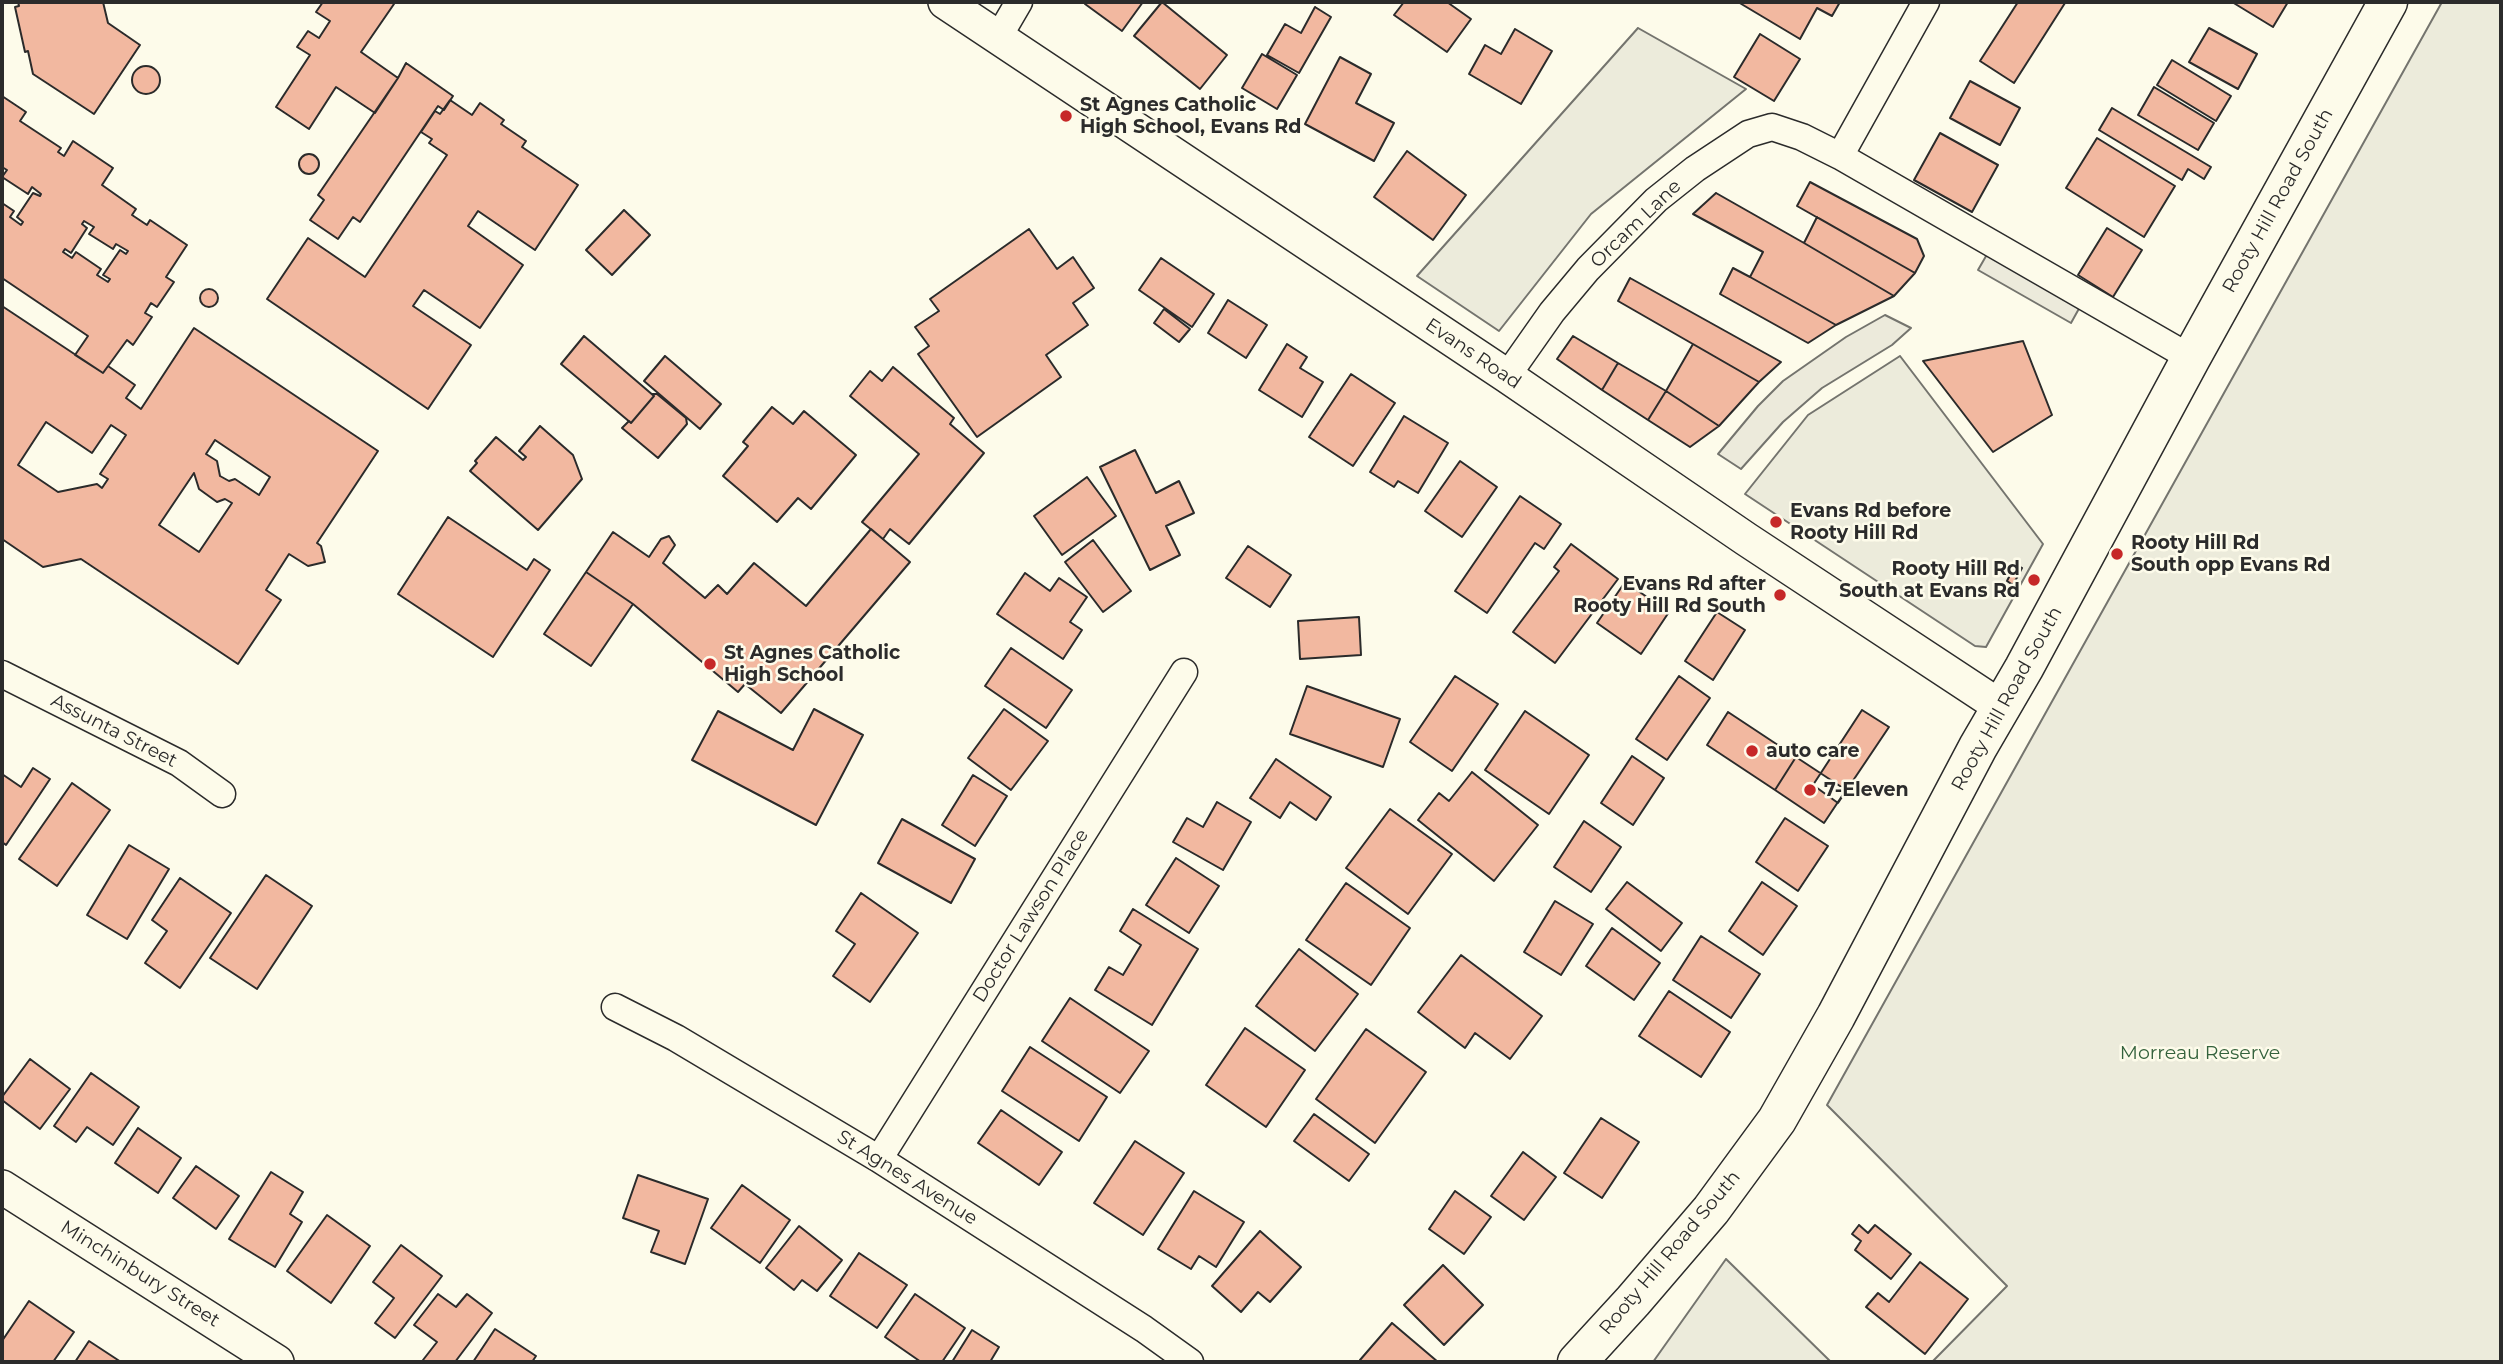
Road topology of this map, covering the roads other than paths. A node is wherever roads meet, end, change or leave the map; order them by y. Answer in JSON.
{"nodes":[{"id":1,"x":945,"y":2,"type":"edge"},
{"id":2,"x":1019,"y":2,"type":"edge"},
{"id":3,"x":1926,"y":2,"type":"edge"},
{"id":4,"x":2388,"y":2,"type":"edge"},
{"id":5,"x":998,"y":38,"type":"junction"},
{"id":6,"x":1840,"y":156,"type":"junction"},
{"id":7,"x":2191,"y":358,"type":"junction"},
{"id":8,"x":1507,"y":376,"type":"junction"},
{"id":9,"x":1184,"y":672,"type":"dead end"},
{"id":10,"x":2,"y":674,"type":"edge"},
{"id":11,"x":2001,"y":707,"type":"junction"},
{"id":12,"x":222,"y":794,"type":"dead end"},
{"id":13,"x":614,"y":1007,"type":"dead end"},
{"id":14,"x":879,"y":1159,"type":"junction"},
{"id":15,"x":2,"y":1187,"type":"edge"},
{"id":16,"x":1601,"y":1346,"type":"edge"},
{"id":17,"x":277,"y":1362,"type":"edge"},
{"id":18,"x":1191,"y":1362,"type":"edge"},
{"id":19,"x":1577,"y":1362,"type":"edge"}],
"edges":[{"from":1,"to":5,"type":"street","name":"Evans Road"},
{"from":2,"to":5,"type":"street"},
{"from":3,"to":6,"type":"street"},
{"from":4,"to":7,"type":"main road","name":"Rooty Hill Road South"},
{"from":5,"to":8,"type":"street","name":"Evans Road"},
{"from":6,"to":7,"type":"street","name":"Orcam Lane"},
{"from":6,"to":8,"type":"street","name":"Orcam Lane"},
{"from":7,"to":11,"type":"main road","name":"Rooty Hill Road South"},
{"from":8,"to":11,"type":"street","name":"Evans Road"},
{"from":9,"to":14,"type":"street","name":"Doctor Lawson Place"},
{"from":10,"to":12,"type":"street","name":"Assunta Street"},
{"from":11,"to":16,"type":"main road","name":"Rooty Hill Road South"},
{"from":13,"to":14,"type":"street","name":"St Agnes Avenue"},
{"from":14,"to":18,"type":"street","name":"St Agnes Avenue"},
{"from":15,"to":17,"type":"street","name":"Minchinbury Street"},
{"from":16,"to":19,"type":"main road","name":"Rooty Hill Road South"}]}
